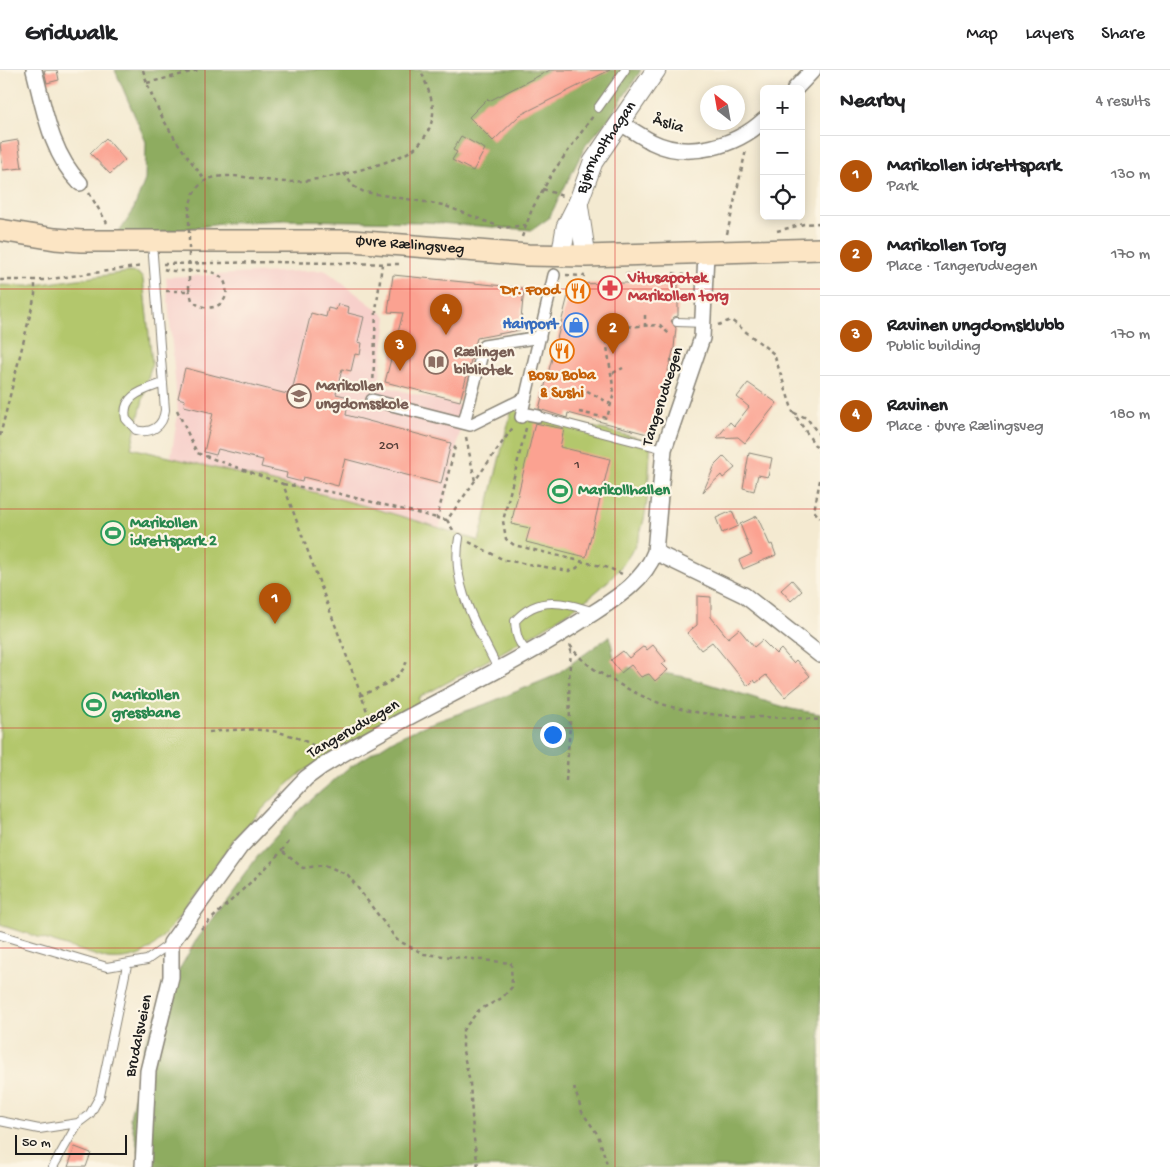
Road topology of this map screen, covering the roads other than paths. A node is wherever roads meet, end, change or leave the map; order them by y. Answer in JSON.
{"nodes":[{"id":1,"x":34,"y":70,"type":"edge"},
{"id":2,"x":625,"y":70,"type":"edge"},
{"id":3,"x":656,"y":70,"type":"edge"},
{"id":4,"x":813,"y":70,"type":"edge"},
{"id":5,"x":799,"y":85,"type":"edge"},
{"id":6,"x":598,"y":108,"type":"road end"},
{"id":7,"x":619,"y":122,"type":"junction"},
{"id":8,"x":760,"y":123,"type":"edge"},
{"id":9,"x":80,"y":183,"type":"road end"},
{"id":10,"x":578,"y":203,"type":"junction"},
{"id":11,"x":0,"y":230,"type":"edge"},
{"id":12,"x":152,"y":241,"type":"junction"},
{"id":13,"x":820,"y":249,"type":"edge"},
{"id":14,"x":706,"y":254,"type":"junction"},
{"id":15,"x":558,"y":265,"type":"junction"},
{"id":16,"x":588,"y":266,"type":"junction"},
{"id":17,"x":677,"y":322,"type":"dead end"},
{"id":18,"x":710,"y":324,"type":"junction"},
{"id":19,"x":540,"y":337,"type":"junction"},
{"id":20,"x":163,"y":383,"type":"junction"},
{"id":21,"x":526,"y":398,"type":"junction"},
{"id":22,"x":372,"y":400,"type":"road end"},
{"id":23,"x":528,"y":415,"type":"joint"},
{"id":24,"x":464,"y":424,"type":"junction"},
{"id":25,"x":664,"y":449,"type":"junction"},
{"id":26,"x":459,"y":538,"type":"road end"},
{"id":27,"x":655,"y":552,"type":"junction"},
{"id":28,"x":594,"y":612,"type":"junction"},
{"id":29,"x":530,"y":654,"type":"junction"},
{"id":30,"x":820,"y":655,"type":"edge"},
{"id":31,"x":499,"y":671,"type":"junction"},
{"id":32,"x":0,"y":935,"type":"edge"},
{"id":33,"x":171,"y":944,"type":"junction"},
{"id":34,"x":127,"y":965,"type":"junction"},
{"id":35,"x":0,"y":1121,"type":"edge"},
{"id":36,"x":78,"y":1123,"type":"junction"},
{"id":37,"x":53,"y":1167,"type":"edge"},
{"id":38,"x":143,"y":1167,"type":"edge"}],
"edges":[{"from":1,"to":9,"type":"street"},
{"from":2,"to":6,"type":"lane"},
{"from":3,"to":7,"type":"street","name":"Bjørnholthagan"},
{"from":4,"to":5,"type":"street"},
{"from":7,"to":8,"type":"street","name":"Åslia"},
{"from":7,"to":10,"type":"street","name":"Bjørnholthagan"},
{"from":10,"to":15,"type":"street","name":"Bjørnholthagan"},
{"from":10,"to":16,"type":"street","name":"Bjørnholthagan"},
{"from":11,"to":12,"type":"main road","name":"Øvre Rælingsveg"},
{"from":12,"to":15,"type":"main road","name":"Øvre Rælingsveg"},
{"from":12,"to":20,"type":"lane"},
{"from":13,"to":14,"type":"main road","name":"Øvre Rælingsveg"},
{"from":14,"to":16,"type":"main road","name":"Øvre Rælingsveg"},
{"from":14,"to":18,"type":"street","name":"Tangerudvegen"},
{"from":15,"to":16,"type":"main road","name":"Øvre Rælingsveg"},
{"from":15,"to":19,"type":"street"},
{"from":17,"to":18,"type":"lane"},
{"from":18,"to":25,"type":"street","name":"Tangerudvegen"},
{"from":19,"to":21,"type":"street"},
{"from":19,"to":24,"type":"street"},
{"from":20,"to":20,"type":"lane"},
{"from":21,"to":23,"type":"street"},
{"from":21,"to":24,"type":"street"},
{"from":22,"to":24,"type":"street"},
{"from":23,"to":25,"type":"lane"},
{"from":25,"to":27,"type":"street","name":"Tangerudvegen"},
{"from":26,"to":31,"type":"lane"},
{"from":27,"to":28,"type":"street","name":"Tangerudvegen"},
{"from":27,"to":30,"type":"street"},
{"from":28,"to":29,"type":"street","name":"Tangerudvegen"},
{"from":28,"to":29,"type":"lane"},
{"from":29,"to":31,"type":"street","name":"Tangerudvegen"},
{"from":31,"to":33,"type":"street","name":"Tangerudvegen"},
{"from":32,"to":34,"type":"lane"},
{"from":33,"to":34,"type":"lane"},
{"from":33,"to":38,"type":"street","name":"Brudalsveien"},
{"from":34,"to":36,"type":"lane"},
{"from":35,"to":36,"type":"lane"},
{"from":36,"to":37,"type":"lane"}]}
